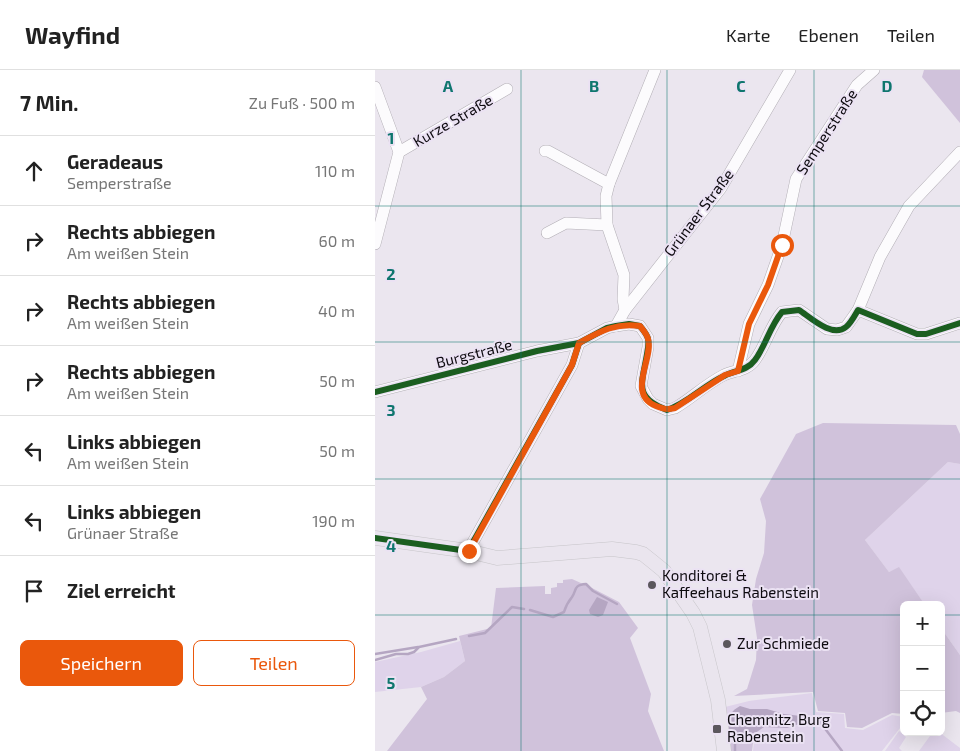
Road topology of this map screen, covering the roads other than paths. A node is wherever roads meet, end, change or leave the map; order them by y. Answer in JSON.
{"nodes":[{"id":1,"x":655,"y":70,"type":"edge"},
{"id":2,"x":789,"y":70,"type":"edge"},
{"id":3,"x":874,"y":70,"type":"edge"},
{"id":4,"x":375,"y":87,"type":"edge"},
{"id":5,"x":507,"y":90,"type":"dead end"},
{"id":6,"x":399,"y":152,"type":"junction"},
{"id":7,"x":545,"y":152,"type":"dead end"},
{"id":8,"x":960,"y":152,"type":"edge"},
{"id":9,"x":609,"y":184,"type":"junction"},
{"id":10,"x":607,"y":225,"type":"junction"},
{"id":11,"x":547,"y":233,"type":"dead end"},
{"id":12,"x":375,"y":244,"type":"edge"},
{"id":13,"x":625,"y":310,"type":"junction"},
{"id":14,"x":858,"y":310,"type":"junction"},
{"id":15,"x":960,"y":323,"type":"edge"},
{"id":16,"x":616,"y":326,"type":"junction"},
{"id":17,"x":579,"y":343,"type":"junction"},
{"id":18,"x":738,"y":371,"type":"junction"},
{"id":19,"x":375,"y":392,"type":"edge"},
{"id":20,"x":375,"y":538,"type":"edge"},
{"id":21,"x":469,"y":551,"type":"junction"},
{"id":22,"x":724,"y":751,"type":"edge"}],
"edges":[{"from":1,"to":9,"type":"street"},
{"from":2,"to":13,"type":"street","name":"Grünaer Straße"},
{"from":3,"to":18,"type":"street","name":"Semperstraße"},
{"from":4,"to":6,"type":"street"},
{"from":5,"to":6,"type":"street","name":"Kurze Straße"},
{"from":6,"to":12,"type":"street"},
{"from":7,"to":9,"type":"street"},
{"from":8,"to":14,"type":"street"},
{"from":9,"to":10,"type":"street"},
{"from":10,"to":11,"type":"street"},
{"from":10,"to":13,"type":"street"},
{"from":13,"to":16,"type":"street","name":"Grünaer Straße"},
{"from":14,"to":15,"type":"street"},
{"from":14,"to":18,"type":"street"},
{"from":16,"to":17,"type":"street","name":"Burgstraße"},
{"from":16,"to":18,"type":"street"},
{"from":17,"to":19,"type":"street","name":"Burgstraße"},
{"from":17,"to":21,"type":"street"},
{"from":20,"to":21,"type":"main road"},
{"from":21,"to":22,"type":"main road"}]}
